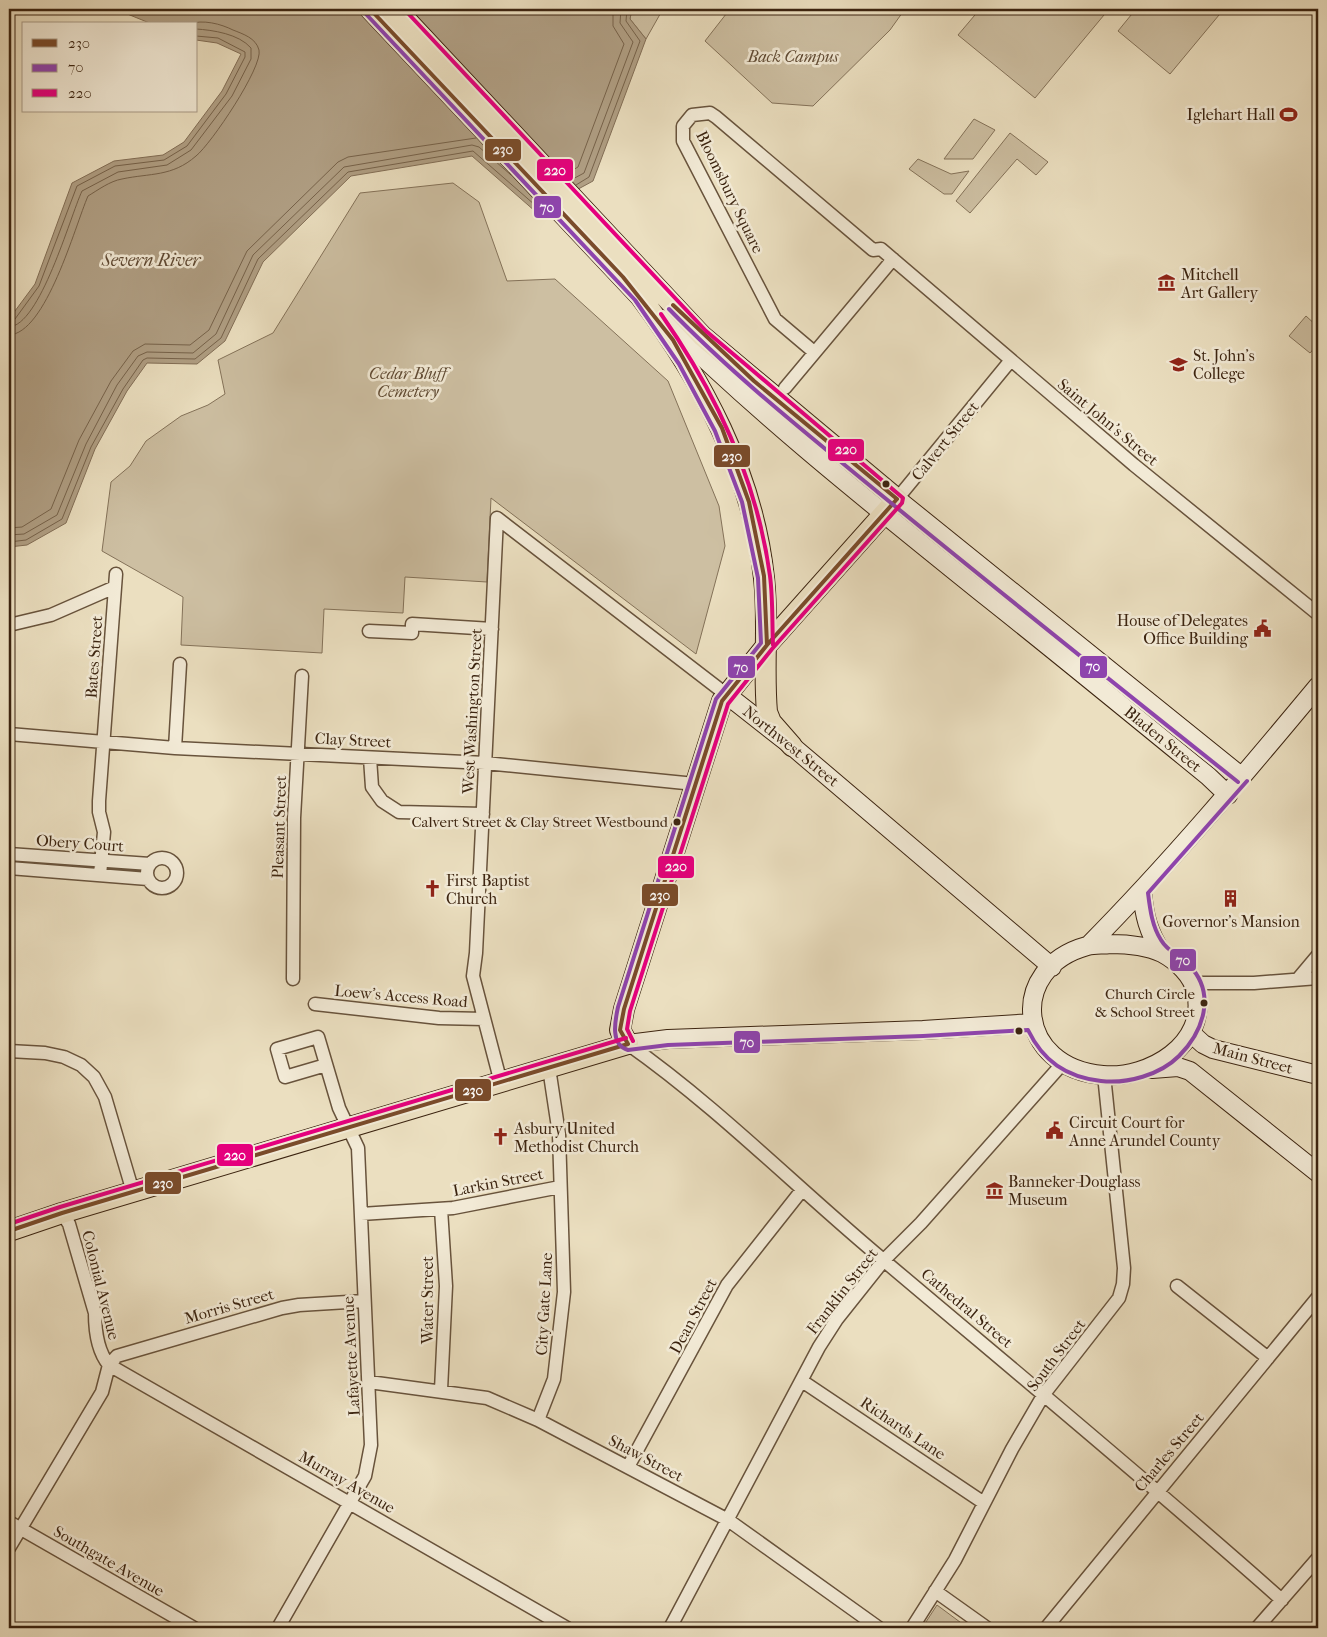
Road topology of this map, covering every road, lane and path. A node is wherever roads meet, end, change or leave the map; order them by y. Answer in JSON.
{"nodes":[{"id":1,"x":370,"y":9,"type":"edge"},
{"id":2,"x":396,"y":9,"type":"edge"},
{"id":3,"x":881,"y":249,"type":"joint"},
{"id":4,"x":609,"y":250,"type":"junction"},
{"id":5,"x":893,"y":259,"type":"junction"},
{"id":6,"x":640,"y":296,"type":"junction"},
{"id":7,"x":814,"y":352,"type":"junction"},
{"id":8,"x":1011,"y":360,"type":"junction"},
{"id":9,"x":785,"y":388,"type":"dead end"},
{"id":10,"x":890,"y":507,"type":"junction"},
{"id":11,"x":497,"y":518,"type":"joint"},
{"id":12,"x":116,"y":574,"type":"dead end"},
{"id":13,"x":115,"y":587,"type":"junction"},
{"id":14,"x":1318,"y":614,"type":"edge"},
{"id":15,"x":9,"y":625,"type":"edge"},
{"id":16,"x":492,"y":629,"type":"junction"},
{"id":17,"x":368,"y":631,"type":"dead end"},
{"id":18,"x":767,"y":646,"type":"junction"},
{"id":19,"x":180,"y":664,"type":"dead end"},
{"id":20,"x":302,"y":676,"type":"dead end"},
{"id":21,"x":1318,"y":686,"type":"edge"},
{"id":22,"x":728,"y":695,"type":"junction"},
{"id":23,"x":9,"y":734,"type":"edge"},
{"id":24,"x":104,"y":742,"type":"junction"},
{"id":25,"x":792,"y":746,"type":"junction"},
{"id":26,"x":175,"y":748,"type":"junction"},
{"id":27,"x":298,"y":754,"type":"junction"},
{"id":28,"x":370,"y":758,"type":"junction"},
{"id":29,"x":485,"y":763,"type":"junction"},
{"id":30,"x":1242,"y":777,"type":"junction"},
{"id":31,"x":695,"y":784,"type":"junction"},
{"id":32,"x":1228,"y":795,"type":"junction"},
{"id":33,"x":483,"y":814,"type":"junction"},
{"id":34,"x":9,"y":854,"type":"edge"},
{"id":35,"x":101,"y":861,"type":"junction"},
{"id":36,"x":150,"y":864,"type":"junction"},
{"id":37,"x":9,"y":868,"type":"edge"},
{"id":38,"x":100,"y":875,"type":"junction"},
{"id":39,"x":148,"y":879,"type":"junction"},
{"id":40,"x":1142,"y":891,"type":"junction"},
{"id":41,"x":1088,"y":946,"type":"junction"},
{"id":42,"x":1162,"y":953,"type":"junction"},
{"id":43,"x":1318,"y":954,"type":"edge"},
{"id":44,"x":1052,"y":967,"type":"junction"},
{"id":45,"x":1318,"y":978,"type":"edge"},
{"id":46,"x":293,"y":979,"type":"dead end"},
{"id":47,"x":1296,"y":980,"type":"junction"},
{"id":48,"x":1194,"y":983,"type":"junction"},
{"id":49,"x":315,"y":1004,"type":"dead end"},
{"id":50,"x":484,"y":1019,"type":"junction"},
{"id":51,"x":1032,"y":1023,"type":"junction"},
{"id":52,"x":1191,"y":1033,"type":"junction"},
{"id":53,"x":628,"y":1044,"type":"junction"},
{"id":54,"x":9,"y":1052,"type":"edge"},
{"id":55,"x":1063,"y":1063,"type":"junction"},
{"id":56,"x":326,"y":1064,"type":"dead end"},
{"id":57,"x":550,"y":1068,"type":"junction"},
{"id":58,"x":1147,"y":1069,"type":"junction"},
{"id":59,"x":1104,"y":1075,"type":"junction"},
{"id":60,"x":1318,"y":1075,"type":"edge"},
{"id":61,"x":501,"y":1082,"type":"junction"},
{"id":62,"x":348,"y":1128,"type":"junction"},
{"id":63,"x":1318,"y":1173,"type":"edge"},
{"id":64,"x":560,"y":1187,"type":"junction"},
{"id":65,"x":802,"y":1190,"type":"junction"},
{"id":66,"x":133,"y":1192,"type":"junction"},
{"id":67,"x":441,"y":1209,"type":"junction"},
{"id":68,"x":62,"y":1213,"type":"junction"},
{"id":69,"x":361,"y":1214,"type":"junction"},
{"id":70,"x":9,"y":1232,"type":"edge"},
{"id":71,"x":884,"y":1260,"type":"junction"},
{"id":72,"x":1177,"y":1286,"type":"dead end"},
{"id":73,"x":1318,"y":1297,"type":"edge"},
{"id":74,"x":364,"y":1301,"type":"junction"},
{"id":75,"x":1268,"y":1358,"type":"junction"},
{"id":76,"x":109,"y":1365,"type":"junction"},
{"id":77,"x":802,"y":1381,"type":"junction"},
{"id":78,"x":369,"y":1382,"type":"junction"},
{"id":79,"x":441,"y":1390,"type":"junction"},
{"id":80,"x":1044,"y":1394,"type":"junction"},
{"id":81,"x":538,"y":1420,"type":"junction"},
{"id":82,"x":628,"y":1467,"type":"junction"},
{"id":83,"x":1159,"y":1491,"type":"junction"},
{"id":84,"x":351,"y":1503,"type":"junction"},
{"id":85,"x":984,"y":1503,"type":"junction"},
{"id":86,"x":728,"y":1520,"type":"junction"},
{"id":87,"x":9,"y":1522,"type":"edge"},
{"id":88,"x":20,"y":1528,"type":"junction"},
{"id":89,"x":9,"y":1548,"type":"edge"},
{"id":90,"x":1318,"y":1558,"type":"edge"},
{"id":91,"x":935,"y":1591,"type":"junction"},
{"id":92,"x":1282,"y":1600,"type":"junction"},
{"id":93,"x":194,"y":1628,"type":"edge"},
{"id":94,"x":278,"y":1628,"type":"edge"},
{"id":95,"x":567,"y":1628,"type":"edge"},
{"id":96,"x":670,"y":1628,"type":"edge"},
{"id":97,"x":879,"y":1628,"type":"edge"},
{"id":98,"x":912,"y":1628,"type":"edge"},
{"id":99,"x":987,"y":1628,"type":"edge"},
{"id":100,"x":1046,"y":1628,"type":"edge"},
{"id":101,"x":1258,"y":1628,"type":"edge"}],
"edges":[{"from":1,"to":4,"type":"main road"},
{"from":2,"to":4,"type":"main road"},
{"from":3,"to":5,"type":"street","name":"Saint John's Street"},
{"from":3,"to":7,"type":"street","name":"Bloomsbury Square"},
{"from":4,"to":6,"type":"main road"},
{"from":4,"to":10,"type":"main road","name":"Bladen Street"},
{"from":5,"to":7,"type":"street"},
{"from":5,"to":8,"type":"street","name":"Saint John's Street"},
{"from":6,"to":10,"type":"main road","name":"Bladen Street"},
{"from":6,"to":18,"type":"main road"},
{"from":7,"to":9,"type":"street"},
{"from":8,"to":10,"type":"street","name":"Calvert Street"},
{"from":8,"to":14,"type":"street","name":"Saint John's Street"},
{"from":10,"to":18,"type":"main road","name":"Calvert Street"},
{"from":10,"to":30,"type":"main road","name":"Bladen Street"},
{"from":10,"to":32,"type":"main road","name":"Bladen Street"},
{"from":11,"to":16,"type":"street","name":"West Washington Street"},
{"from":11,"to":22,"type":"street","name":"Northwest Street"},
{"from":12,"to":13,"type":"street","name":"Bates Street"},
{"from":13,"to":15,"type":"street"},
{"from":13,"to":24,"type":"street","name":"Bates Street"},
{"from":16,"to":17,"type":"street"},
{"from":16,"to":29,"type":"street","name":"West Washington Street"},
{"from":18,"to":22,"type":"main road","name":"Calvert Street"},
{"from":18,"to":25,"type":"main road"},
{"from":19,"to":26,"type":"street"},
{"from":20,"to":27,"type":"street","name":"Pleasant Street"},
{"from":21,"to":30,"type":"main road"},
{"from":22,"to":25,"type":"main road","name":"Northwest Street"},
{"from":22,"to":31,"type":"main road","name":"Calvert Street"},
{"from":23,"to":24,"type":"street","name":"Clay Street"},
{"from":24,"to":26,"type":"street","name":"Clay Street"},
{"from":24,"to":35,"type":"street","name":"Bates Street"},
{"from":25,"to":44,"type":"main road","name":"Northwest Street"},
{"from":26,"to":27,"type":"street","name":"Clay Street"},
{"from":27,"to":28,"type":"street","name":"Clay Street"},
{"from":27,"to":46,"type":"street","name":"Pleasant Street"},
{"from":28,"to":29,"type":"street","name":"Clay Street"},
{"from":28,"to":33,"type":"street"},
{"from":29,"to":31,"type":"street","name":"Clay Street"},
{"from":29,"to":33,"type":"street","name":"West Washington Street"},
{"from":30,"to":32,"type":"main road"},
{"from":31,"to":53,"type":"main road","name":"Calvert Street"},
{"from":32,"to":40,"type":"main road"},
{"from":33,"to":50,"type":"street","name":"West Washington Street"},
{"from":34,"to":35,"type":"street","name":"Obery Court"},
{"from":35,"to":36,"type":"street","name":"Obery Court"},
{"from":35,"to":38,"type":"street","name":"Bates Street"},
{"from":36,"to":39,"type":"street"},
{"from":36,"to":39,"type":"street","name":"Obery Court"},
{"from":37,"to":38,"type":"street","name":"Obery Court"},
{"from":38,"to":39,"type":"street","name":"Obery Court"},
{"from":40,"to":41,"type":"main road"},
{"from":40,"to":42,"type":"main road"},
{"from":41,"to":42,"type":"main road"},
{"from":41,"to":44,"type":"main road"},
{"from":42,"to":48,"type":"main road"},
{"from":43,"to":47,"type":"street"},
{"from":44,"to":51,"type":"main road"},
{"from":45,"to":47,"type":"street"},
{"from":47,"to":48,"type":"street"},
{"from":48,"to":52,"type":"main road"},
{"from":49,"to":50,"type":"street","name":"Loew's Access Road"},
{"from":50,"to":61,"type":"street","name":"West Washington Street"},
{"from":51,"to":53,"type":"main road"},
{"from":51,"to":55,"type":"main road"},
{"from":52,"to":58,"type":"main road"},
{"from":52,"to":60,"type":"main road","name":"Main Street"},
{"from":53,"to":57,"type":"main road"},
{"from":53,"to":65,"type":"street","name":"Cathedral Street"},
{"from":54,"to":66,"type":"street"},
{"from":55,"to":59,"type":"main road"},
{"from":55,"to":71,"type":"street","name":"Franklin Street"},
{"from":56,"to":62,"type":"street","name":"Lafayette Avenue"},
{"from":57,"to":61,"type":"main road"},
{"from":57,"to":64,"type":"street","name":"City Gate Lane"},
{"from":58,"to":59,"type":"main road"},
{"from":58,"to":63,"type":"main road"},
{"from":59,"to":80,"type":"street","name":"South Street"},
{"from":61,"to":62,"type":"main road"},
{"from":62,"to":66,"type":"main road"},
{"from":62,"to":69,"type":"street","name":"Lafayette Avenue"},
{"from":64,"to":67,"type":"street","name":"Larkin Street"},
{"from":64,"to":81,"type":"street","name":"City Gate Lane"},
{"from":65,"to":71,"type":"street","name":"Cathedral Street"},
{"from":65,"to":82,"type":"street","name":"Dean Street"},
{"from":66,"to":68,"type":"main road"},
{"from":67,"to":69,"type":"street","name":"Larkin Street"},
{"from":67,"to":79,"type":"street","name":"Water Street"},
{"from":68,"to":70,"type":"main road"},
{"from":68,"to":76,"type":"street","name":"Colonial Avenue"},
{"from":69,"to":74,"type":"street","name":"Lafayette Avenue"},
{"from":71,"to":77,"type":"street","name":"Franklin Street"},
{"from":71,"to":80,"type":"street","name":"Cathedral Street"},
{"from":72,"to":75,"type":"street"},
{"from":73,"to":75,"type":"street","name":"Charles Street"},
{"from":74,"to":76,"type":"street","name":"Morris Street"},
{"from":74,"to":78,"type":"street","name":"Lafayette Avenue"},
{"from":75,"to":83,"type":"street","name":"Charles Street"},
{"from":76,"to":84,"type":"street","name":"Murray Avenue"},
{"from":76,"to":88,"type":"street","name":"Colonial Avenue"},
{"from":77,"to":85,"type":"street","name":"Richards Lane"},
{"from":77,"to":86,"type":"street","name":"Franklin Street"},
{"from":78,"to":79,"type":"street","name":"Shaw Street"},
{"from":78,"to":84,"type":"street","name":"Lafayette Avenue"},
{"from":79,"to":81,"type":"street","name":"Shaw Street"},
{"from":80,"to":83,"type":"street","name":"Cathedral Street"},
{"from":80,"to":85,"type":"street","name":"South Street"},
{"from":81,"to":82,"type":"street","name":"Shaw Street"},
{"from":82,"to":86,"type":"street","name":"Shaw Street"},
{"from":83,"to":92,"type":"street","name":"Cathedral Street"},
{"from":83,"to":100,"type":"street","name":"Charles Street"},
{"from":84,"to":94,"type":"street","name":"Lafayette Avenue"},
{"from":84,"to":95,"type":"street","name":"Murray Avenue"},
{"from":85,"to":91,"type":"street","name":"South Street"},
{"from":86,"to":96,"type":"street","name":"Franklin Street"},
{"from":86,"to":97,"type":"street","name":"Shaw Street"},
{"from":87,"to":88,"type":"street","name":"Southgate Avenue"},
{"from":88,"to":89,"type":"street","name":"Colonial Avenue"},
{"from":88,"to":93,"type":"street","name":"Southgate Avenue"},
{"from":90,"to":92,"type":"street"},
{"from":91,"to":98,"type":"street","name":"South Street"},
{"from":91,"to":99,"type":"street"},
{"from":92,"to":101,"type":"street"}]}
